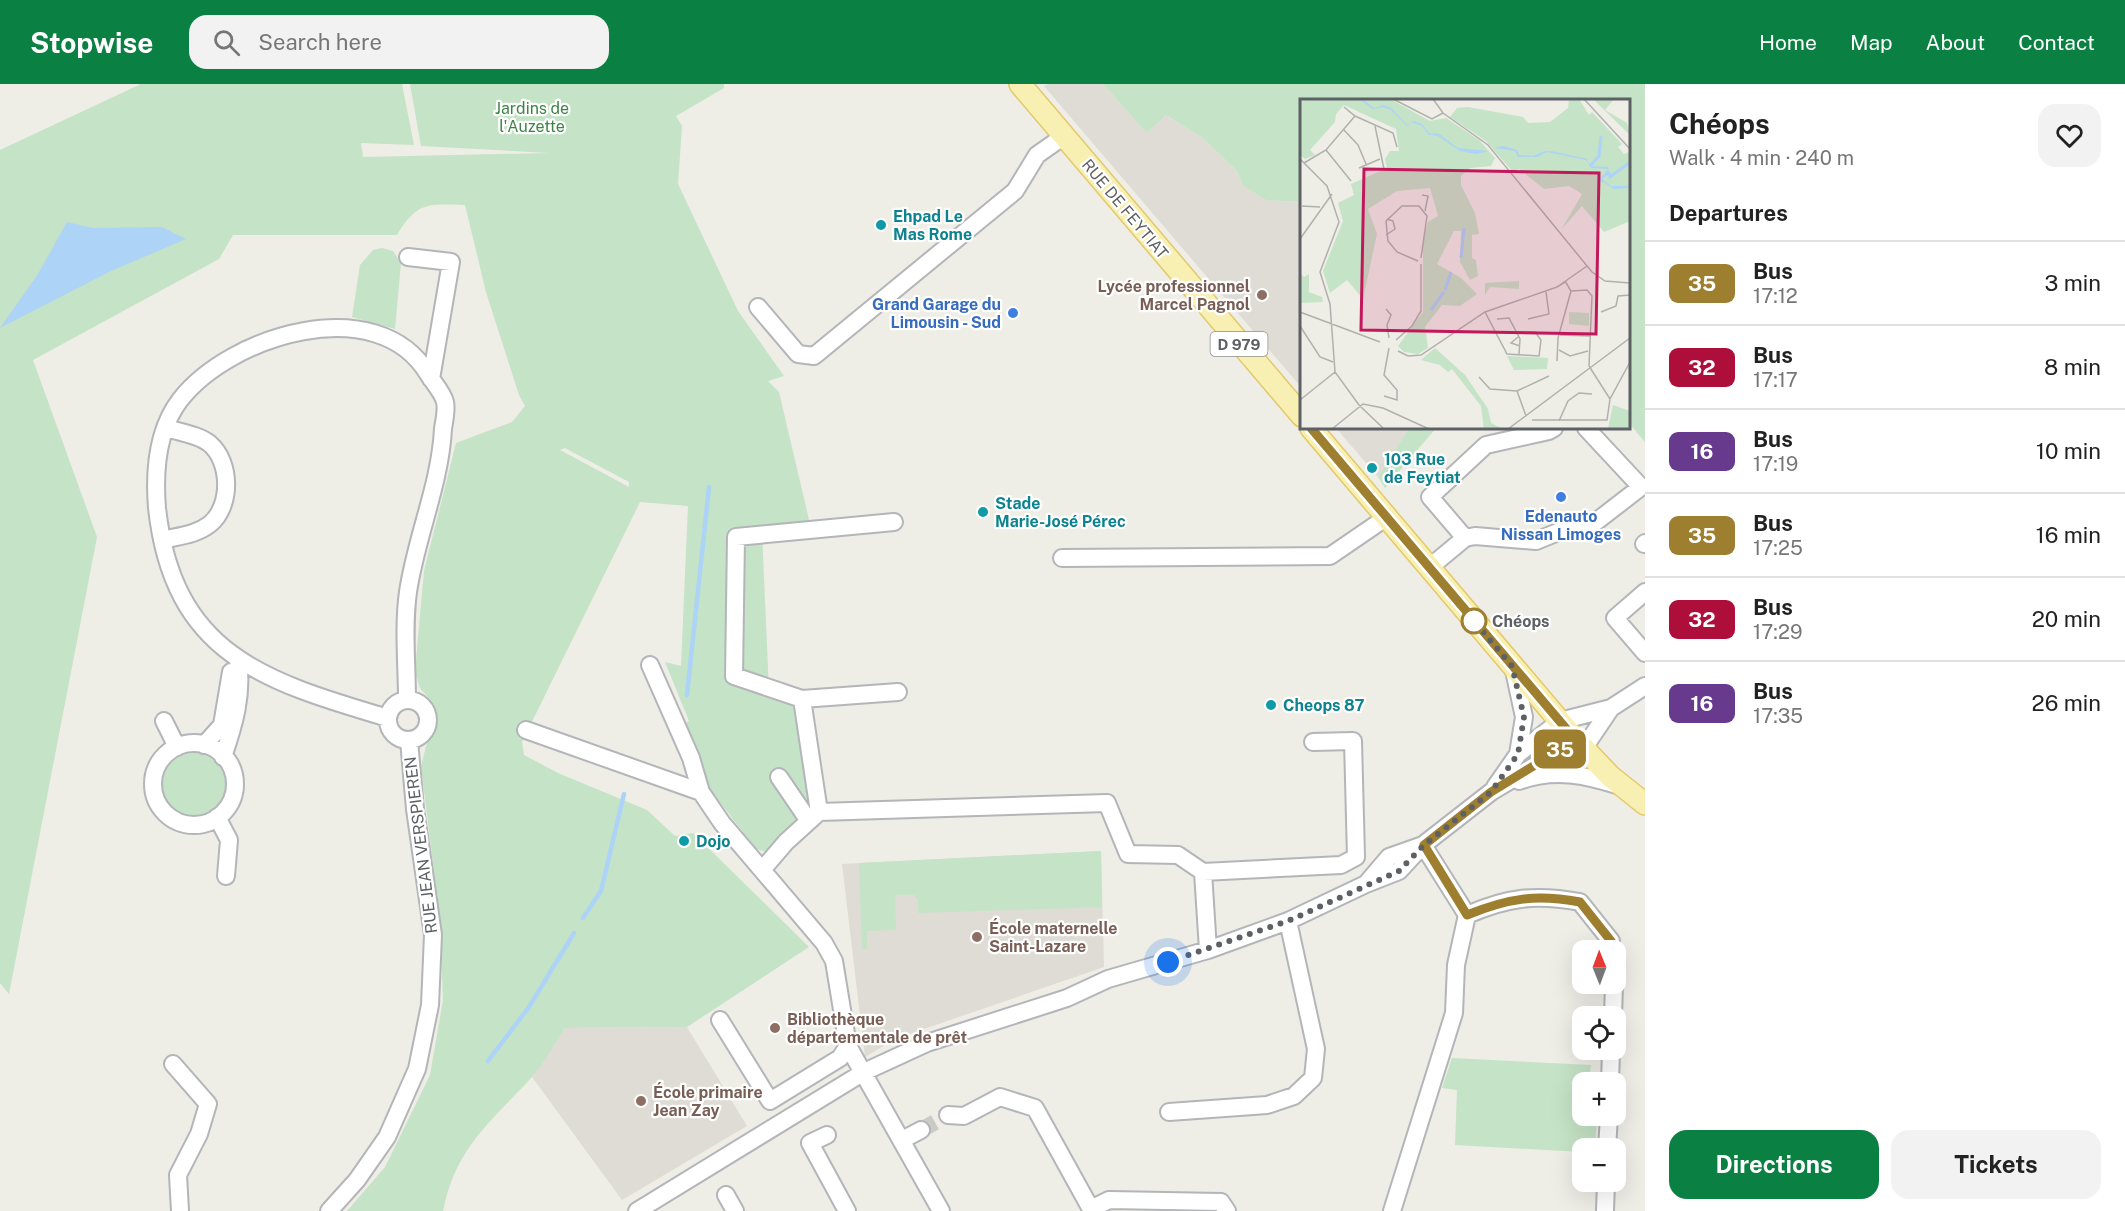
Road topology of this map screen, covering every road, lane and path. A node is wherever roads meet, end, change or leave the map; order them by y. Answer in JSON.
{"nodes":[{"id":1,"x":1020,"y":84,"type":"edge"},
{"id":2,"x":1064,"y":136,"type":"junction"},
{"id":3,"x":408,"y":257,"type":"dead end"},
{"id":4,"x":758,"y":307,"type":"dead end"},
{"id":5,"x":431,"y":379,"type":"junction"},
{"id":6,"x":1300,"y":414,"type":"edge"},
{"id":7,"x":166,"y":428,"type":"junction"},
{"id":8,"x":1312,"y":429,"type":"edge"},
{"id":9,"x":1552,"y":429,"type":"edge"},
{"id":10,"x":1587,"y":429,"type":"edge"},
{"id":11,"x":1387,"y":517,"type":"junction"},
{"id":12,"x":894,"y":522,"type":"dead end"},
{"id":13,"x":1465,"y":538,"type":"junction"},
{"id":14,"x":162,"y":540,"type":"junction"},
{"id":15,"x":1062,"y":558,"type":"dead end"},
{"id":16,"x":1430,"y":567,"type":"junction"},
{"id":17,"x":1645,"y":592,"type":"edge"},
{"id":18,"x":1643,"y":646,"type":"edge"},
{"id":19,"x":238,"y":661,"type":"junction"},
{"id":20,"x":650,"y":665,"type":"dead end"},
{"id":21,"x":1512,"y":666,"type":"junction"},
{"id":22,"x":1644,"y":688,"type":"edge"},
{"id":23,"x":898,"y":692,"type":"dead end"},
{"id":24,"x":802,"y":699,"type":"junction"},
{"id":25,"x":407,"y":700,"type":"junction"},
{"id":26,"x":1611,"y":708,"type":"junction"},
{"id":27,"x":388,"y":718,"type":"junction"},
{"id":28,"x":164,"y":721,"type":"dead end"},
{"id":29,"x":1560,"y":721,"type":"junction"},
{"id":30,"x":526,"y":730,"type":"dead end"},
{"id":31,"x":409,"y":740,"type":"junction"},
{"id":32,"x":1312,"y":742,"type":"dead end"},
{"id":33,"x":1579,"y":743,"type":"junction"},
{"id":34,"x":204,"y":745,"type":"junction"},
{"id":35,"x":177,"y":747,"type":"junction"},
{"id":36,"x":1518,"y":754,"type":"junction"},
{"id":37,"x":223,"y":757,"type":"junction"},
{"id":38,"x":779,"y":777,"type":"dead end"},
{"id":39,"x":1623,"y":787,"type":"junction"},
{"id":40,"x":701,"y":792,"type":"junction"},
{"id":41,"x":1491,"y":792,"type":"junction"},
{"id":42,"x":1645,"y":804,"type":"edge"},
{"id":43,"x":814,"y":816,"type":"junction"},
{"id":44,"x":217,"y":817,"type":"junction"},
{"id":45,"x":1424,"y":845,"type":"junction"},
{"id":46,"x":762,"y":870,"type":"junction"},
{"id":47,"x":1203,"y":872,"type":"junction"},
{"id":48,"x":226,"y":876,"type":"dead end"},
{"id":49,"x":1467,"y":915,"type":"junction"},
{"id":50,"x":1288,"y":921,"type":"junction"},
{"id":51,"x":1610,"y":940,"type":"edge"},
{"id":52,"x":1208,"y":950,"type":"junction"},
{"id":53,"x":720,"y":1020,"type":"dead end"},
{"id":54,"x":848,"y":1046,"type":"junction"},
{"id":55,"x":173,"y":1064,"type":"dead end"},
{"id":56,"x":864,"y":1072,"type":"junction"},
{"id":57,"x":1169,"y":1112,"type":"dead end"},
{"id":58,"x":948,"y":1115,"type":"tunnel mouth"},
{"id":59,"x":921,"y":1130,"type":"tunnel mouth"},
{"id":60,"x":827,"y":1134,"type":"dead end"},
{"id":61,"x":902,"y":1140,"type":"junction"},
{"id":62,"x":1606,"y":1192,"type":"edge"},
{"id":63,"x":726,"y":1195,"type":"dead end"},
{"id":64,"x":939,"y":1210,"type":"edge"},
{"id":65,"x":1092,"y":1210,"type":"edge"},
{"id":66,"x":180,"y":1211,"type":"edge"},
{"id":67,"x":329,"y":1211,"type":"edge"},
{"id":68,"x":637,"y":1211,"type":"edge"},
{"id":69,"x":735,"y":1211,"type":"edge"},
{"id":70,"x":848,"y":1211,"type":"edge"},
{"id":71,"x":1227,"y":1211,"type":"edge"},
{"id":72,"x":1392,"y":1211,"type":"edge"},
{"id":73,"x":1605,"y":1211,"type":"edge"}],
"edges":[{"from":1,"to":2,"type":"main road","name":"RUE DE FEYTIAT","number":"D 979"},
{"from":2,"to":4,"type":"street"},
{"from":2,"to":6,"type":"main road","name":"RUE DE FEYTIAT","number":"D 979"},
{"from":3,"to":5,"type":"street"},
{"from":5,"to":7,"type":"street"},
{"from":5,"to":25,"type":"street"},
{"from":7,"to":14,"type":"street"},
{"from":7,"to":14,"type":"street"},
{"from":8,"to":11,"type":"main road"},
{"from":9,"to":13,"type":"street"},
{"from":10,"to":13,"type":"street"},
{"from":11,"to":15,"type":"street"},
{"from":11,"to":16,"type":"main road"},
{"from":12,"to":24,"type":"street"},
{"from":13,"to":16,"type":"street"},
{"from":14,"to":19,"type":"street"},
{"from":16,"to":21,"type":"main road"},
{"from":17,"to":18,"type":"street"},
{"from":19,"to":27,"type":"street"},
{"from":19,"to":34,"type":"street"},
{"from":19,"to":37,"type":"street"},
{"from":20,"to":40,"type":"street"},
{"from":21,"to":29,"type":"main road"},
{"from":21,"to":36,"type":"street"},
{"from":22,"to":26,"type":"street"},
{"from":23,"to":24,"type":"street"},
{"from":24,"to":43,"type":"street"},
{"from":25,"to":27,"type":"street"},
{"from":25,"to":31,"type":"street"},
{"from":26,"to":29,"type":"street"},
{"from":26,"to":33,"type":"street"},
{"from":27,"to":31,"type":"street"},
{"from":28,"to":35,"type":"street"},
{"from":29,"to":33,"type":"main road"},
{"from":29,"to":36,"type":"street"},
{"from":30,"to":40,"type":"street"},
{"from":31,"to":67,"type":"street","name":"RUE JEAN VERSPIEREN"},
{"from":32,"to":47,"type":"street"},
{"from":33,"to":39,"type":"main road"},
{"from":33,"to":41,"type":"street"},
{"from":34,"to":35,"type":"street"},
{"from":34,"to":37,"type":"street"},
{"from":35,"to":44,"type":"street"},
{"from":36,"to":41,"type":"street"},
{"from":37,"to":44,"type":"street"},
{"from":38,"to":43,"type":"street"},
{"from":39,"to":41,"type":"street"},
{"from":39,"to":42,"type":"main road"},
{"from":40,"to":46,"type":"street"},
{"from":41,"to":45,"type":"street"},
{"from":43,"to":46,"type":"street"},
{"from":43,"to":47,"type":"street"},
{"from":44,"to":48,"type":"street"},
{"from":45,"to":49,"type":"street"},
{"from":45,"to":50,"type":"street"},
{"from":46,"to":54,"type":"street"},
{"from":47,"to":52,"type":"street"},
{"from":49,"to":51,"type":"street"},
{"from":49,"to":72,"type":"street"},
{"from":50,"to":52,"type":"street"},
{"from":50,"to":57,"type":"street"},
{"from":52,"to":56,"type":"street"},
{"from":53,"to":54,"type":"street"},
{"from":54,"to":56,"type":"street"},
{"from":55,"to":66,"type":"street"},
{"from":56,"to":61,"type":"street"},
{"from":56,"to":68,"type":"street"},
{"from":58,"to":65,"type":"street"},
{"from":59,"to":61,"type":"street"},
{"from":60,"to":70,"type":"street"},
{"from":61,"to":64,"type":"street"},
{"from":62,"to":73,"type":"street"},
{"from":63,"to":69,"type":"street"},
{"from":65,"to":71,"type":"street"}]}
